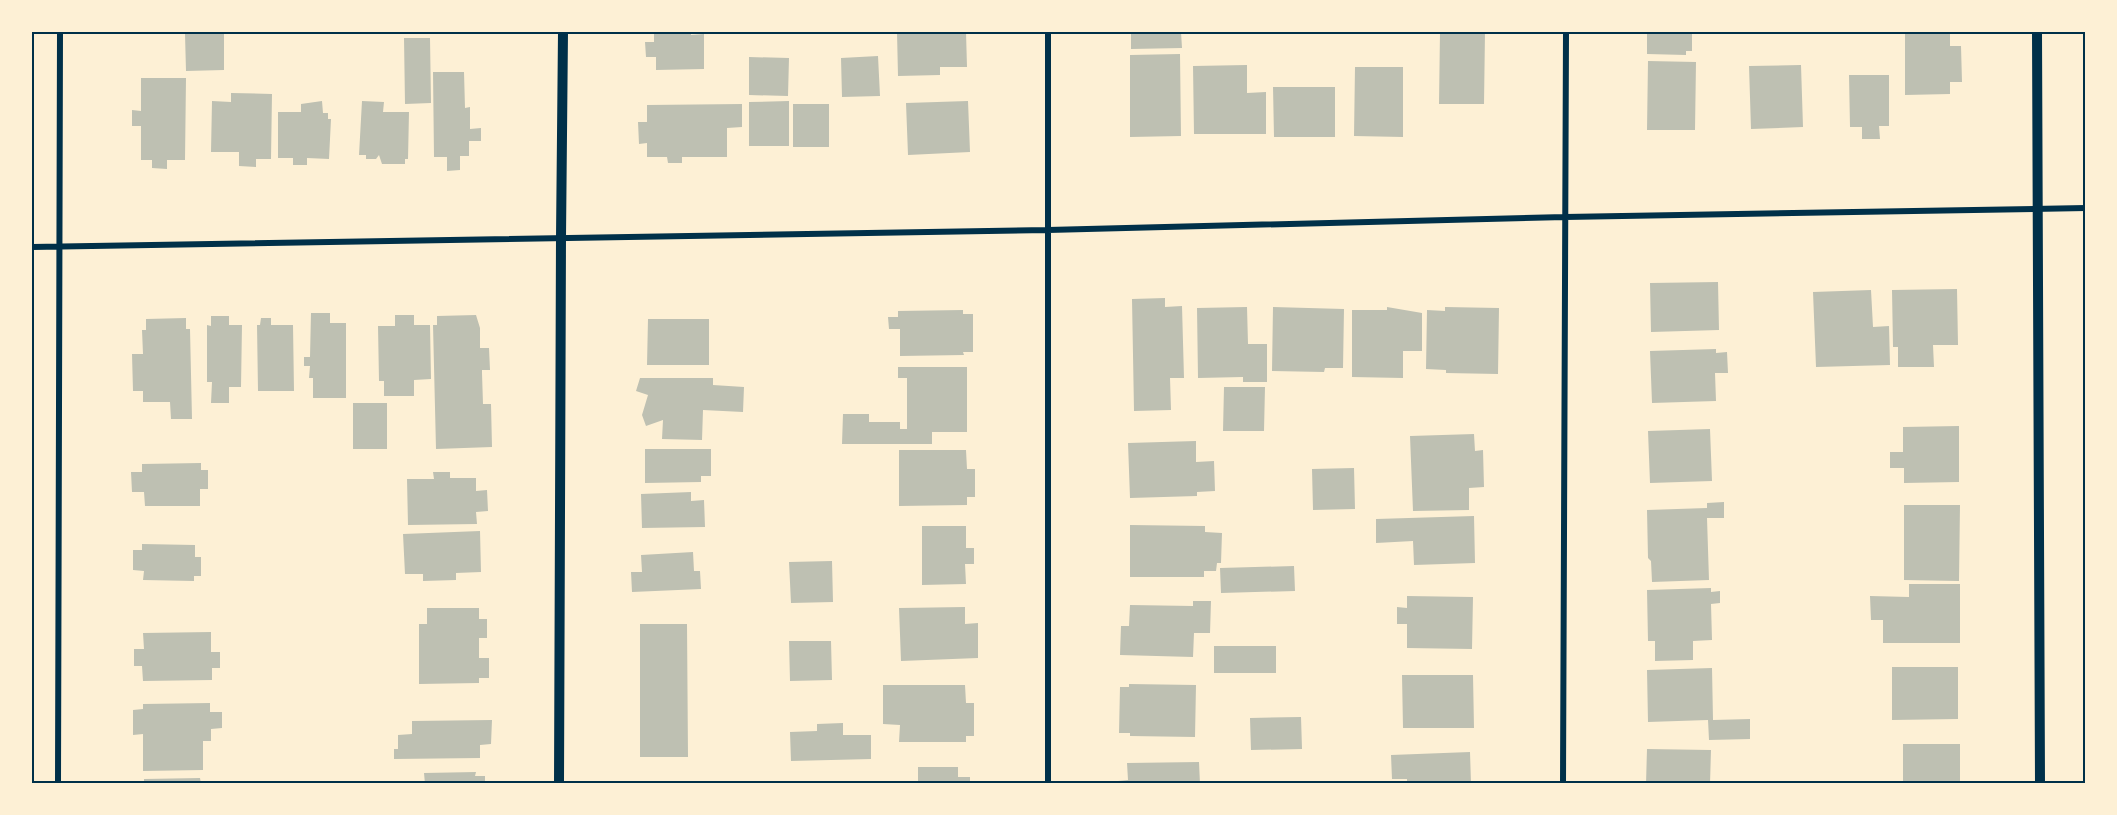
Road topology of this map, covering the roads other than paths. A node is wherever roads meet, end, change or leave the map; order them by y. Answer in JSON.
{"nodes":[{"id":1,"x":60,"y":32,"type":"edge"},
{"id":2,"x":563,"y":32,"type":"edge"},
{"id":3,"x":1048,"y":32,"type":"edge"},
{"id":4,"x":1566,"y":32,"type":"edge"},
{"id":5,"x":2037,"y":32,"type":"edge"},
{"id":6,"x":2038,"y":207,"type":"junction"},
{"id":7,"x":2085,"y":208,"type":"edge"},
{"id":8,"x":1565,"y":217,"type":"junction"},
{"id":9,"x":1048,"y":230,"type":"junction"},
{"id":10,"x":561,"y":237,"type":"junction"},
{"id":11,"x":59,"y":246,"type":"junction"},
{"id":12,"x":32,"y":247,"type":"edge"},
{"id":13,"x":58,"y":783,"type":"edge"},
{"id":14,"x":559,"y":783,"type":"edge"},
{"id":15,"x":1048,"y":783,"type":"edge"},
{"id":16,"x":1563,"y":783,"type":"edge"},
{"id":17,"x":2040,"y":783,"type":"edge"}],
"edges":[{"from":1,"to":11,"type":"street"},
{"from":2,"to":10,"type":"street"},
{"from":3,"to":9,"type":"street"},
{"from":4,"to":8,"type":"street"},
{"from":5,"to":6,"type":"street"},
{"from":6,"to":7,"type":"street"},
{"from":6,"to":8,"type":"street"},
{"from":6,"to":17,"type":"street"},
{"from":8,"to":9,"type":"street"},
{"from":8,"to":16,"type":"street"},
{"from":9,"to":10,"type":"street"},
{"from":9,"to":15,"type":"street"},
{"from":10,"to":11,"type":"street"},
{"from":10,"to":14,"type":"street"},
{"from":11,"to":12,"type":"street"},
{"from":11,"to":13,"type":"street"}]}
